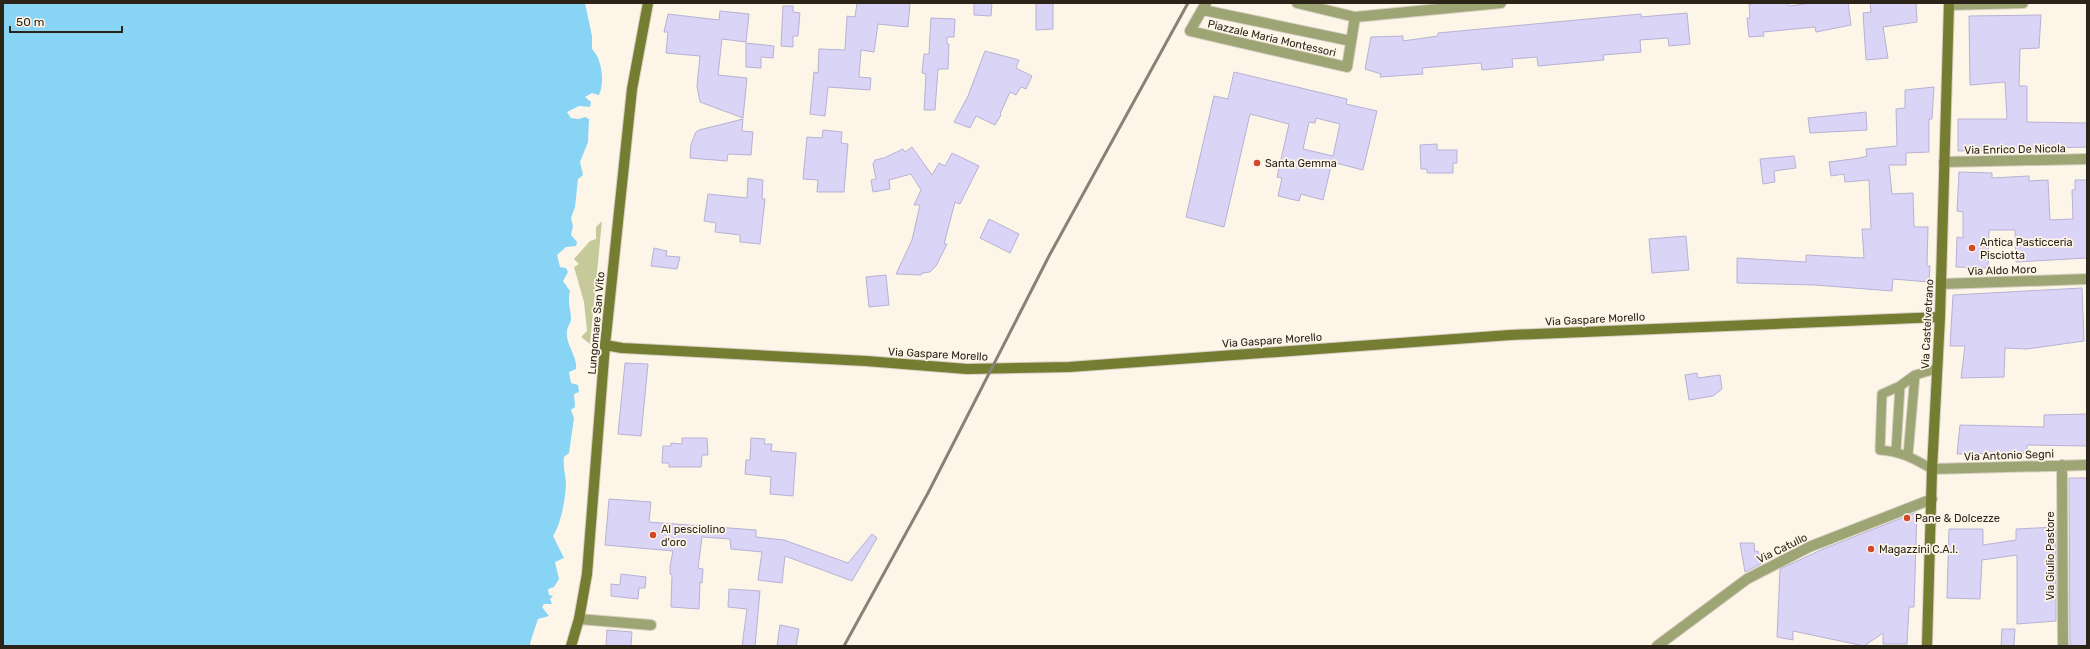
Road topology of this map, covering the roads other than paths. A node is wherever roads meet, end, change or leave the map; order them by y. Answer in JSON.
{"nodes":[{"id":1,"x":648,"y":3,"type":"edge"},
{"id":2,"x":1300,"y":3,"type":"edge"},
{"id":3,"x":1495,"y":3,"type":"edge"},
{"id":4,"x":2023,"y":3,"type":"edge"},
{"id":5,"x":1949,"y":4,"type":"edge"},
{"id":6,"x":1205,"y":7,"type":"edge"},
{"id":7,"x":1355,"y":17,"type":"junction"},
{"id":8,"x":1351,"y":41,"type":"junction"},
{"id":9,"x":2087,"y":159,"type":"edge"},
{"id":10,"x":1944,"y":162,"type":"junction"},
{"id":11,"x":2087,"y":279,"type":"edge"},
{"id":12,"x":1941,"y":284,"type":"junction"},
{"id":13,"x":1940,"y":317,"type":"junction"},
{"id":14,"x":605,"y":345,"type":"junction"},
{"id":15,"x":1936,"y":369,"type":"junction"},
{"id":16,"x":1915,"y":375,"type":"junction"},
{"id":17,"x":1900,"y":386,"type":"junction"},
{"id":18,"x":1896,"y":451,"type":"junction"},
{"id":19,"x":1908,"y":455,"type":"junction"},
{"id":20,"x":2087,"y":464,"type":"edge"},
{"id":21,"x":2062,"y":465,"type":"junction"},
{"id":22,"x":1932,"y":469,"type":"junction"},
{"id":23,"x":1932,"y":499,"type":"junction"},
{"id":24,"x":579,"y":619,"type":"junction"},
{"id":25,"x":652,"y":625,"type":"dead end"},
{"id":26,"x":571,"y":646,"type":"edge"},
{"id":27,"x":1657,"y":646,"type":"edge"},
{"id":28,"x":1927,"y":646,"type":"edge"},
{"id":29,"x":2063,"y":646,"type":"edge"}],
"edges":[{"from":1,"to":14,"type":"street","name":"Lungomare San Vito"},
{"from":2,"to":7,"type":"street"},
{"from":3,"to":7,"type":"street"},
{"from":4,"to":5,"type":"street"},
{"from":5,"to":10,"type":"street","name":"Via Castelvetrano"},
{"from":6,"to":8,"type":"street","name":"Piazzale Maria Montessori"},
{"from":6,"to":8,"type":"street","name":"Piazzale Maria Montessori"},
{"from":7,"to":8,"type":"street","name":"Piazzale Maria Montessori"},
{"from":9,"to":10,"type":"street","name":"Via Enrico De Nicola"},
{"from":10,"to":12,"type":"street","name":"Via Castelvetrano"},
{"from":11,"to":12,"type":"street","name":"Via Aldo Moro"},
{"from":12,"to":13,"type":"street","name":"Via Castelvetrano"},
{"from":13,"to":14,"type":"street","name":"Via Gaspare Morello"},
{"from":13,"to":15,"type":"street","name":"Via Castelvetrano"},
{"from":14,"to":24,"type":"street","name":"Lungomare San Vito"},
{"from":15,"to":16,"type":"lane"},
{"from":15,"to":22,"type":"street","name":"Via Castelvetrano"},
{"from":16,"to":17,"type":"lane"},
{"from":16,"to":19,"type":"lane"},
{"from":17,"to":18,"type":"lane"},
{"from":17,"to":18,"type":"lane"},
{"from":18,"to":19,"type":"lane"},
{"from":19,"to":22,"type":"lane"},
{"from":20,"to":21,"type":"street","name":"Via Antonio Segni"},
{"from":21,"to":22,"type":"street","name":"Via Antonio Segni"},
{"from":21,"to":29,"type":"street","name":"Via Giulio Pastore"},
{"from":22,"to":23,"type":"street","name":"Via Castelvetrano"},
{"from":23,"to":27,"type":"street","name":"Via Catullo"},
{"from":23,"to":28,"type":"street","name":"Via Castelvetrano"},
{"from":24,"to":25,"type":"street"},
{"from":24,"to":26,"type":"street","name":"Lungomare San Vito"}]}
